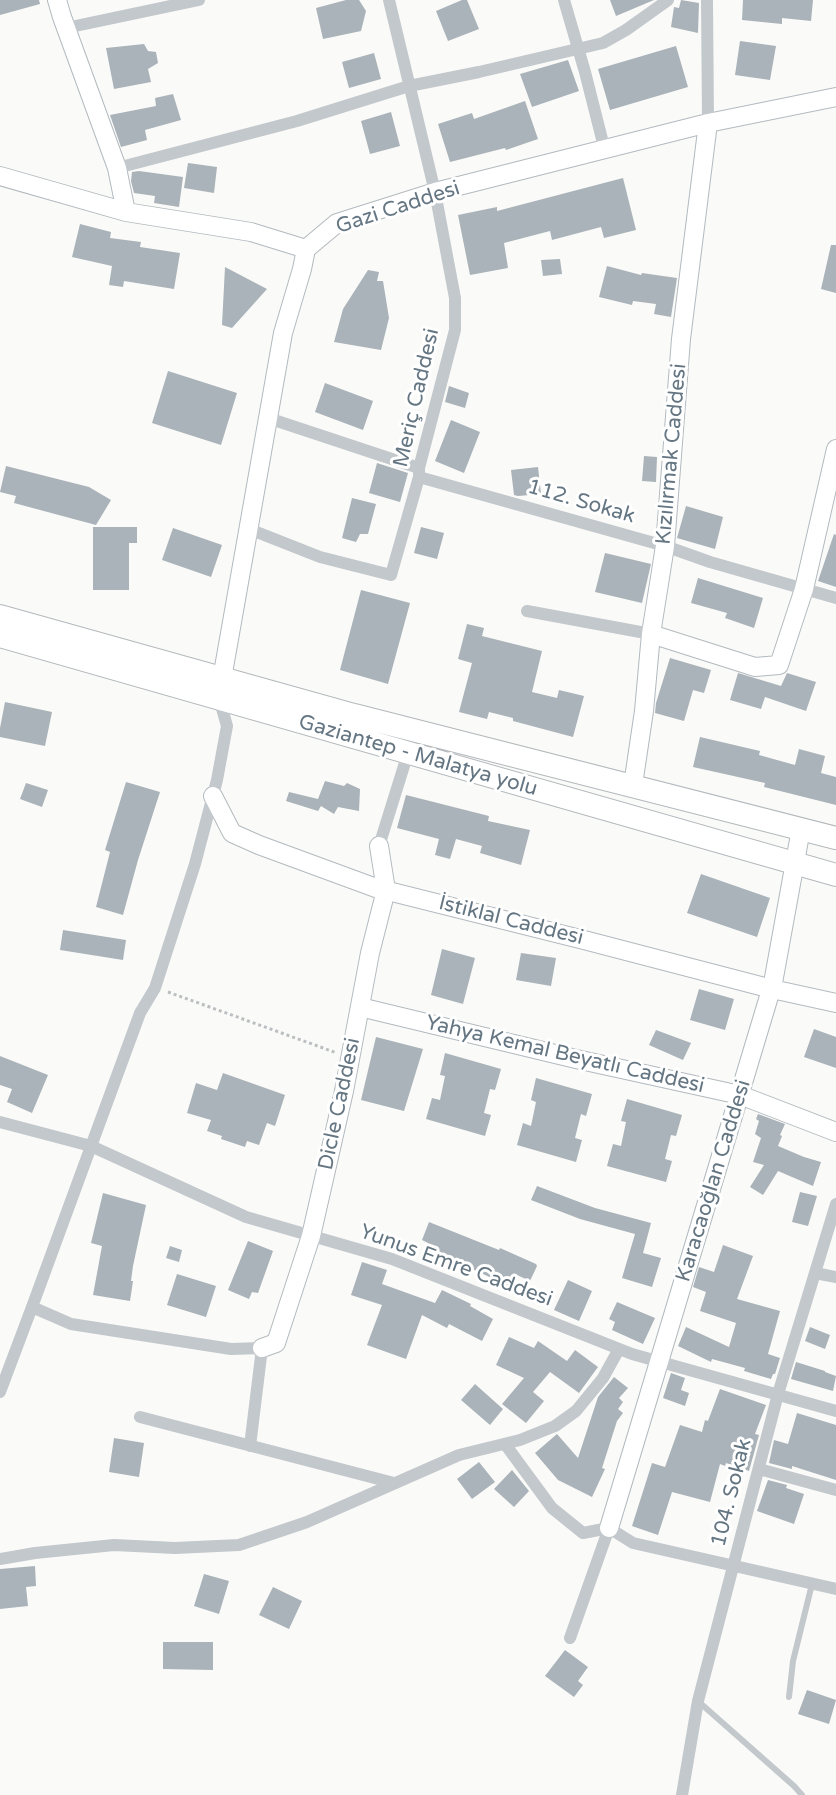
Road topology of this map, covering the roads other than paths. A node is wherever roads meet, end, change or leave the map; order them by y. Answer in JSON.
{"nodes":[{"id":1,"x":57,"y":0,"type":"edge"},
{"id":2,"x":199,"y":0,"type":"edge"},
{"id":3,"x":389,"y":0,"type":"edge"},
{"id":4,"x":564,"y":0,"type":"edge"},
{"id":5,"x":668,"y":0,"type":"edge"},
{"id":6,"x":707,"y":0,"type":"edge"},
{"id":7,"x":66,"y":28,"type":"junction"},
{"id":8,"x":578,"y":49,"type":"junction"},
{"id":9,"x":409,"y":86,"type":"junction"},
{"id":10,"x":836,"y":98,"type":"edge"},
{"id":11,"x":708,"y":123,"type":"junction"},
{"id":12,"x":604,"y":150,"type":"junction"},
{"id":13,"x":117,"y":168,"type":"junction"},
{"id":14,"x":0,"y":176,"type":"edge"},
{"id":15,"x":435,"y":192,"type":"junction"},
{"id":16,"x":126,"y":212,"type":"junction"},
{"id":17,"x":306,"y":249,"type":"junction"},
{"id":18,"x":268,"y":418,"type":"junction"},
{"id":19,"x":836,"y":449,"type":"edge"},
{"id":20,"x":419,"y":472,"type":"junction"},
{"id":21,"x":249,"y":529,"type":"junction"},
{"id":22,"x":665,"y":546,"type":"junction"},
{"id":23,"x":804,"y":589,"type":"junction"},
{"id":24,"x":836,"y":598,"type":"edge"},
{"id":25,"x":527,"y":611,"type":"dead end"},
{"id":26,"x":0,"y":616,"type":"edge"},
{"id":27,"x":651,"y":634,"type":"junction"},
{"id":28,"x":0,"y":636,"type":"edge"},
{"id":29,"x":220,"y":688,"type":"junction"},
{"id":30,"x":408,"y":753,"type":"junction"},
{"id":31,"x":633,"y":785,"type":"junction"},
{"id":32,"x":213,"y":796,"type":"junction"},
{"id":33,"x":801,"y":829,"type":"junction"},
{"id":34,"x":836,"y":838,"type":"edge"},
{"id":35,"x":379,"y":846,"type":"joint"},
{"id":36,"x":794,"y":864,"type":"junction"},
{"id":37,"x":836,"y":875,"type":"edge"},
{"id":38,"x":386,"y":890,"type":"junction"},
{"id":39,"x":772,"y":989,"type":"junction"},
{"id":40,"x":836,"y":1003,"type":"edge"},
{"id":41,"x":360,"y":1007,"type":"junction"},
{"id":42,"x":740,"y":1095,"type":"junction"},
{"id":43,"x":0,"y":1122,"type":"edge"},
{"id":44,"x":836,"y":1132,"type":"edge"},
{"id":45,"x":91,"y":1146,"type":"junction"},
{"id":46,"x":836,"y":1204,"type":"edge"},
{"id":47,"x":311,"y":1236,"type":"junction"},
{"id":48,"x":815,"y":1273,"type":"junction"},
{"id":49,"x":836,"y":1277,"type":"edge"},
{"id":50,"x":32,"y":1307,"type":"junction"},
{"id":51,"x":262,"y":1348,"type":"junction"},
{"id":52,"x":619,"y":1349,"type":"junction"},
{"id":53,"x":660,"y":1361,"type":"junction"},
{"id":54,"x":0,"y":1392,"type":"edge"},
{"id":55,"x":778,"y":1394,"type":"junction"},
{"id":56,"x":836,"y":1411,"type":"edge"},
{"id":57,"x":140,"y":1417,"type":"dead end"},
{"id":58,"x":505,"y":1444,"type":"junction"},
{"id":59,"x":250,"y":1446,"type":"junction"},
{"id":60,"x":759,"y":1469,"type":"junction"},
{"id":61,"x":394,"y":1484,"type":"junction"},
{"id":62,"x":836,"y":1490,"type":"edge"},
{"id":63,"x":609,"y":1528,"type":"junction"},
{"id":64,"x":0,"y":1559,"type":"edge"},
{"id":65,"x":734,"y":1566,"type":"junction"},
{"id":66,"x":812,"y":1583,"type":"junction"},
{"id":67,"x":836,"y":1589,"type":"edge"},
{"id":68,"x":570,"y":1638,"type":"dead end"},
{"id":69,"x":789,"y":1697,"type":"dead end"},
{"id":70,"x":698,"y":1701,"type":"junction"},
{"id":71,"x":682,"y":1795,"type":"edge"},
{"id":72,"x":802,"y":1795,"type":"edge"}],
"edges":[{"from":1,"to":7,"type":"street"},
{"from":2,"to":7,"type":"street"},
{"from":3,"to":9,"type":"street","name":"Meriç Caddesi"},
{"from":4,"to":8,"type":"street"},
{"from":5,"to":8,"type":"street"},
{"from":6,"to":11,"type":"street"},
{"from":7,"to":13,"type":"street"},
{"from":8,"to":9,"type":"street"},
{"from":8,"to":12,"type":"street"},
{"from":9,"to":13,"type":"street"},
{"from":9,"to":15,"type":"street","name":"Meriç Caddesi"},
{"from":10,"to":11,"type":"street","name":"Gazi Caddesi"},
{"from":11,"to":12,"type":"street","name":"Gazi Caddesi"},
{"from":11,"to":22,"type":"street","name":"Kızılırmak Caddesi"},
{"from":12,"to":15,"type":"street","name":"Gazi Caddesi"},
{"from":13,"to":16,"type":"street"},
{"from":14,"to":16,"type":"street"},
{"from":15,"to":17,"type":"street","name":"Gazi Caddesi"},
{"from":15,"to":20,"type":"street","name":"Meriç Caddesi"},
{"from":16,"to":17,"type":"street"},
{"from":17,"to":18,"type":"street"},
{"from":18,"to":20,"type":"street","name":"112. Sokak"},
{"from":18,"to":21,"type":"street"},
{"from":19,"to":23,"type":"street"},
{"from":20,"to":21,"type":"street","name":"Meriç Caddesi"},
{"from":20,"to":22,"type":"street","name":"112. Sokak"},
{"from":21,"to":29,"type":"street"},
{"from":22,"to":23,"type":"street","name":"112. Sokak"},
{"from":22,"to":27,"type":"street","name":"Kızılırmak Caddesi"},
{"from":23,"to":24,"type":"street","name":"112. Sokak"},
{"from":23,"to":27,"type":"street"},
{"from":25,"to":27,"type":"street"},
{"from":26,"to":29,"type":"highway","name":"Gaziantep - Malatya yolu"},
{"from":27,"to":31,"type":"street","name":"Kızılırmak Caddesi"},
{"from":28,"to":29,"type":"highway","name":"Gaziantep - Malatya yolu"},
{"from":29,"to":30,"type":"highway","name":"Gaziantep - Malatya yolu"},
{"from":29,"to":31,"type":"highway","name":"Gaziantep - Malatya yolu"},
{"from":29,"to":32,"type":"street"},
{"from":30,"to":35,"type":"street"},
{"from":30,"to":36,"type":"highway","name":"Gaziantep - Malatya yolu"},
{"from":31,"to":33,"type":"highway","name":"Gaziantep - Malatya yolu"},
{"from":32,"to":38,"type":"street","name":"İstiklal Caddesi"},
{"from":32,"to":45,"type":"street"},
{"from":33,"to":34,"type":"highway","name":"Gaziantep - Malatya yolu"},
{"from":33,"to":36,"type":"street","name":"Karacaoğlan Caddesi"},
{"from":35,"to":38,"type":"street","name":"Dicle Caddesi"},
{"from":36,"to":37,"type":"highway","name":"Gaziantep - Malatya yolu"},
{"from":36,"to":39,"type":"street","name":"Karacaoğlan Caddesi"},
{"from":38,"to":39,"type":"street","name":"İstiklal Caddesi"},
{"from":38,"to":41,"type":"street","name":"Dicle Caddesi"},
{"from":39,"to":40,"type":"street","name":"İstiklal Caddesi"},
{"from":39,"to":42,"type":"street","name":"Karacaoğlan Caddesi"},
{"from":41,"to":42,"type":"street","name":"Yahya Kemal Beyatlı Caddesi"},
{"from":41,"to":47,"type":"street","name":"Dicle Caddesi"},
{"from":42,"to":44,"type":"street","name":"Yahya Kemal Beyatlı Caddesi"},
{"from":42,"to":53,"type":"street","name":"Karacaoğlan Caddesi"},
{"from":43,"to":45,"type":"street","name":"Yunus Emre Caddesi"},
{"from":45,"to":47,"type":"street","name":"Yunus Emre Caddesi"},
{"from":45,"to":50,"type":"street"},
{"from":46,"to":48,"type":"street","name":"104. Sokak"},
{"from":47,"to":51,"type":"street","name":"Dicle Caddesi"},
{"from":47,"to":52,"type":"street","name":"Yunus Emre Caddesi"},
{"from":48,"to":49,"type":"street"},
{"from":48,"to":55,"type":"street","name":"104. Sokak"},
{"from":50,"to":51,"type":"street"},
{"from":50,"to":54,"type":"street"},
{"from":51,"to":59,"type":"street"},
{"from":52,"to":53,"type":"street","name":"Yunus Emre Caddesi"},
{"from":52,"to":58,"type":"street"},
{"from":53,"to":55,"type":"street","name":"Yunus Emre Caddesi"},
{"from":53,"to":63,"type":"street","name":"Karacaoğlan Caddesi"},
{"from":55,"to":56,"type":"street","name":"Yunus Emre Caddesi"},
{"from":55,"to":60,"type":"street","name":"104. Sokak"},
{"from":57,"to":59,"type":"street"},
{"from":58,"to":61,"type":"street"},
{"from":58,"to":63,"type":"street"},
{"from":59,"to":61,"type":"street"},
{"from":60,"to":62,"type":"street"},
{"from":60,"to":65,"type":"street","name":"104. Sokak"},
{"from":61,"to":64,"type":"street"},
{"from":63,"to":65,"type":"street"},
{"from":63,"to":68,"type":"street"},
{"from":65,"to":66,"type":"street"},
{"from":65,"to":70,"type":"street","name":"104. Sokak"},
{"from":66,"to":67,"type":"street"},
{"from":66,"to":69,"type":"lane"},
{"from":70,"to":71,"type":"street","name":"104. Sokak"},
{"from":70,"to":72,"type":"lane"}]}
